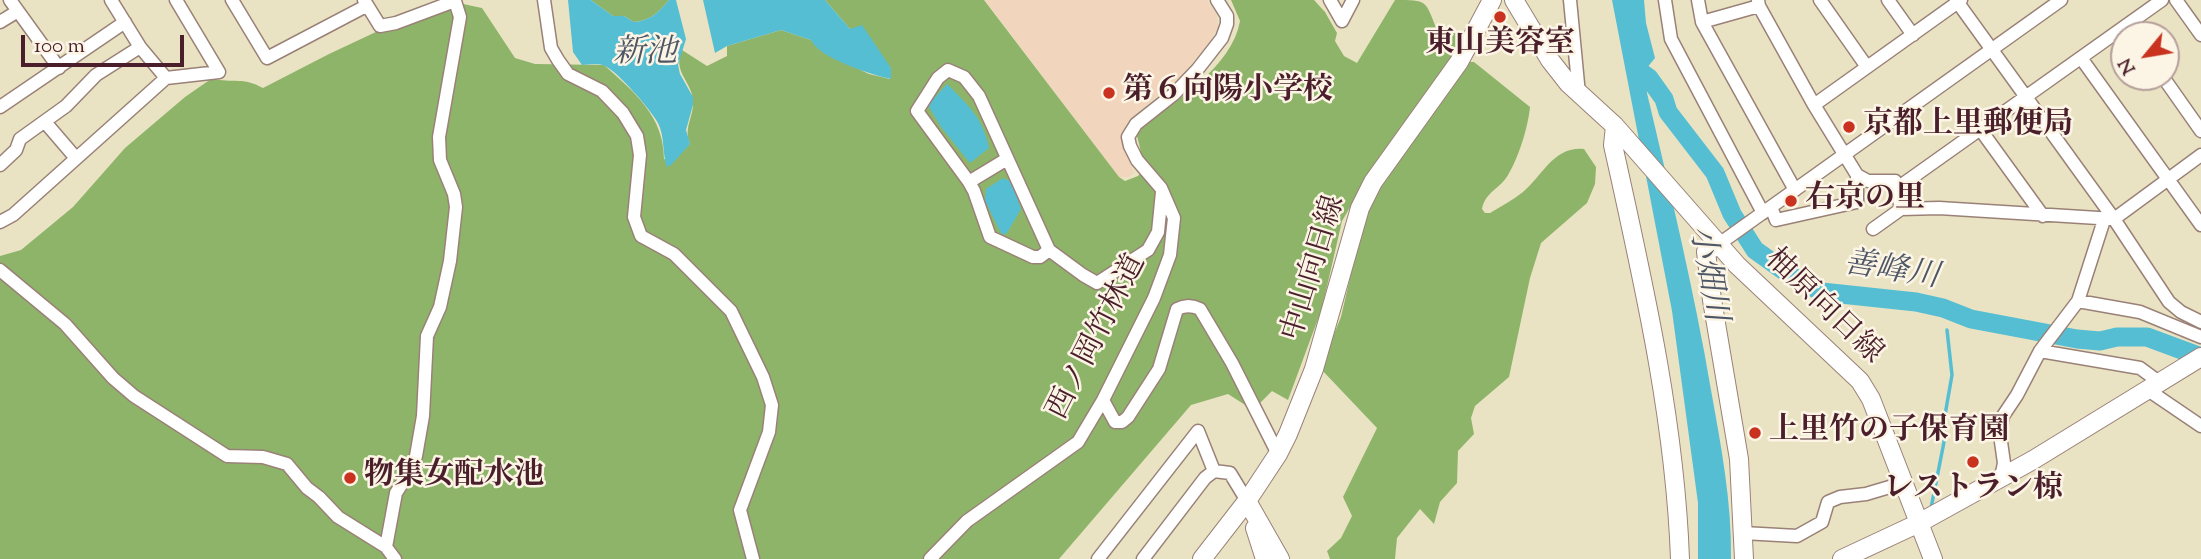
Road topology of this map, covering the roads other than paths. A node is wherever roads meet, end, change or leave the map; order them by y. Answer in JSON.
{"nodes":[{"id":1,"x":10,"y":0,"type":"edge"},
{"id":2,"x":111,"y":0,"type":"edge"},
{"id":3,"x":176,"y":0,"type":"edge"},
{"id":4,"x":232,"y":0,"type":"edge"},
{"id":5,"x":544,"y":0,"type":"edge"},
{"id":6,"x":1217,"y":0,"type":"edge"},
{"id":7,"x":1330,"y":0,"type":"edge"},
{"id":8,"x":1353,"y":0,"type":"edge"},
{"id":9,"x":1492,"y":0,"type":"edge"},
{"id":10,"x":1514,"y":0,"type":"edge"},
{"id":11,"x":1570,"y":0,"type":"edge"},
{"id":12,"x":1665,"y":0,"type":"edge"},
{"id":13,"x":1698,"y":0,"type":"edge"},
{"id":14,"x":1819,"y":0,"type":"edge"},
{"id":15,"x":1888,"y":0,"type":"edge"},
{"id":16,"x":2061,"y":0,"type":"edge"},
{"id":17,"x":2162,"y":0,"type":"edge"},
{"id":18,"x":2176,"y":0,"type":"edge"},
{"id":19,"x":1959,"y":1,"type":"edge"},
{"id":20,"x":365,"y":3,"type":"edge"},
{"id":21,"x":1758,"y":3,"type":"edge"},
{"id":22,"x":18,"y":11,"type":"junction"},
{"id":23,"x":2140,"y":21,"type":"edge"},
{"id":24,"x":0,"y":22,"type":"edge"},
{"id":25,"x":125,"y":22,"type":"junction"},
{"id":26,"x":1702,"y":22,"type":"junction"},
{"id":27,"x":1913,"y":35,"type":"junction"},
{"id":28,"x":2201,"y":35,"type":"edge"},
{"id":29,"x":2110,"y":41,"type":"edge"},
{"id":30,"x":140,"y":47,"type":"junction"},
{"id":31,"x":1992,"y":49,"type":"junction"},
{"id":32,"x":2081,"y":58,"type":"junction"},
{"id":33,"x":1867,"y":67,"type":"junction"},
{"id":34,"x":60,"y":68,"type":"junction"},
{"id":35,"x":166,"y":78,"type":"junction"},
{"id":36,"x":2173,"y":91,"type":"edge"},
{"id":37,"x":1579,"y":94,"type":"junction"},
{"id":38,"x":2026,"y":97,"type":"junction"},
{"id":39,"x":1814,"y":105,"type":"junction"},
{"id":40,"x":0,"y":107,"type":"edge"},
{"id":41,"x":45,"y":122,"type":"junction"},
{"id":42,"x":1615,"y":126,"type":"junction"},
{"id":43,"x":1980,"y":130,"type":"junction"},
{"id":44,"x":2201,"y":131,"type":"edge"},
{"id":45,"x":1845,"y":154,"type":"junction"},
{"id":46,"x":2201,"y":155,"type":"edge"},
{"id":47,"x":75,"y":157,"type":"junction"},
{"id":48,"x":1007,"y":159,"type":"junction"},
{"id":49,"x":0,"y":165,"type":"edge"},
{"id":50,"x":1857,"y":175,"type":"junction"},
{"id":51,"x":2168,"y":179,"type":"junction"},
{"id":52,"x":969,"y":182,"type":"junction"},
{"id":53,"x":1896,"y":189,"type":"junction"},
{"id":54,"x":1795,"y":190,"type":"junction"},
{"id":55,"x":1163,"y":191,"type":"junction"},
{"id":56,"x":1901,"y":209,"type":"junction"},
{"id":57,"x":1767,"y":210,"type":"junction"},
{"id":58,"x":2043,"y":216,"type":"junction"},
{"id":59,"x":2109,"y":219,"type":"junction"},
{"id":60,"x":0,"y":222,"type":"edge"},
{"id":61,"x":2201,"y":225,"type":"edge"},
{"id":62,"x":1873,"y":229,"type":"dead end"},
{"id":63,"x":1718,"y":244,"type":"junction"},
{"id":64,"x":1049,"y":250,"type":"junction"},
{"id":65,"x":0,"y":270,"type":"edge"},
{"id":66,"x":2076,"y":302,"type":"junction"},
{"id":67,"x":2201,"y":322,"type":"edge"},
{"id":68,"x":2201,"y":337,"type":"edge"},
{"id":69,"x":2040,"y":351,"type":"junction"},
{"id":70,"x":2201,"y":357,"type":"edge"},
{"id":71,"x":2158,"y":384,"type":"junction"},
{"id":72,"x":1103,"y":400,"type":"junction"},
{"id":73,"x":2201,"y":426,"type":"edge"},
{"id":74,"x":1278,"y":454,"type":"junction"},
{"id":75,"x":1214,"y":471,"type":"junction"},
{"id":76,"x":2001,"y":478,"type":"junction"},
{"id":77,"x":1903,"y":483,"type":"junction"},
{"id":78,"x":1247,"y":501,"type":"junction"},
{"id":79,"x":1919,"y":523,"type":"junction"},
{"id":80,"x":1743,"y":533,"type":"junction"},
{"id":81,"x":386,"y":547,"type":"junction"},
{"id":82,"x":395,"y":559,"type":"edge"},
{"id":83,"x":753,"y":559,"type":"edge"},
{"id":84,"x":930,"y":559,"type":"edge"},
{"id":85,"x":1098,"y":559,"type":"edge"},
{"id":86,"x":1143,"y":559,"type":"edge"},
{"id":87,"x":1202,"y":559,"type":"edge"},
{"id":88,"x":1265,"y":559,"type":"edge"},
{"id":89,"x":1280,"y":559,"type":"edge"},
{"id":90,"x":1680,"y":559,"type":"edge"},
{"id":91,"x":1744,"y":559,"type":"edge"},
{"id":92,"x":1842,"y":559,"type":"edge"},
{"id":93,"x":1933,"y":559,"type":"edge"}],
"edges":[{"from":1,"to":22,"type":"street"},
{"from":2,"to":25,"type":"street"},
{"from":3,"to":35,"type":"street"},
{"from":4,"to":20,"type":"street"},
{"from":5,"to":83,"type":"street"},
{"from":6,"to":55,"type":"street","name":"西ノ岡竹林道"},
{"from":7,"to":8,"type":"street"},
{"from":9,"to":74,"type":"main road","name":"中山向日線"},
{"from":10,"to":37,"type":"main road","name":"柚原向日線"},
{"from":11,"to":37,"type":"street"},
{"from":12,"to":57,"type":"street"},
{"from":13,"to":26,"type":"street"},
{"from":14,"to":33,"type":"street"},
{"from":15,"to":27,"type":"street"},
{"from":16,"to":31,"type":"street"},
{"from":17,"to":23,"type":"street"},
{"from":18,"to":28,"type":"street"},
{"from":19,"to":27,"type":"street"},
{"from":19,"to":31,"type":"street"},
{"from":20,"to":81,"type":"street"},
{"from":21,"to":26,"type":"street"},
{"from":21,"to":39,"type":"street"},
{"from":22,"to":24,"type":"street"},
{"from":22,"to":34,"type":"street"},
{"from":25,"to":30,"type":"street"},
{"from":25,"to":34,"type":"street"},
{"from":26,"to":54,"type":"street"},
{"from":27,"to":33,"type":"street"},
{"from":29,"to":32,"type":"street"},
{"from":30,"to":35,"type":"street"},
{"from":30,"to":41,"type":"street"},
{"from":31,"to":38,"type":"street"},
{"from":31,"to":45,"type":"street"},
{"from":32,"to":38,"type":"street"},
{"from":32,"to":51,"type":"street"},
{"from":33,"to":39,"type":"street"},
{"from":34,"to":40,"type":"street"},
{"from":35,"to":47,"type":"street"},
{"from":36,"to":44,"type":"street"},
{"from":37,"to":42,"type":"main road","name":"柚原向日線"},
{"from":38,"to":43,"type":"street"},
{"from":38,"to":59,"type":"street"},
{"from":39,"to":45,"type":"street"},
{"from":41,"to":47,"type":"street"},
{"from":41,"to":49,"type":"street"},
{"from":42,"to":63,"type":"main road","name":"柚原向日線"},
{"from":42,"to":90,"type":"main road"},
{"from":43,"to":53,"type":"street"},
{"from":43,"to":58,"type":"street"},
{"from":45,"to":50,"type":"street"},
{"from":45,"to":54,"type":"street"},
{"from":46,"to":51,"type":"street"},
{"from":47,"to":60,"type":"street"},
{"from":48,"to":52,"type":"street"},
{"from":48,"to":52,"type":"street"},
{"from":48,"to":64,"type":"street"},
{"from":50,"to":53,"type":"street"},
{"from":50,"to":57,"type":"street"},
{"from":51,"to":59,"type":"street"},
{"from":51,"to":61,"type":"street"},
{"from":52,"to":64,"type":"street"},
{"from":53,"to":56,"type":"street"},
{"from":54,"to":57,"type":"street"},
{"from":55,"to":64,"type":"street"},
{"from":55,"to":72,"type":"street","name":"西ノ岡竹林道"},
{"from":56,"to":58,"type":"street"},
{"from":56,"to":62,"type":"street"},
{"from":57,"to":63,"type":"street"},
{"from":58,"to":59,"type":"street"},
{"from":59,"to":66,"type":"street"},
{"from":59,"to":67,"type":"street"},
{"from":63,"to":77,"type":"main road","name":"柚原向日線"},
{"from":63,"to":80,"type":"main road"},
{"from":65,"to":81,"type":"street"},
{"from":66,"to":68,"type":"street"},
{"from":66,"to":69,"type":"street"},
{"from":69,"to":71,"type":"street"},
{"from":69,"to":76,"type":"street"},
{"from":70,"to":71,"type":"main road"},
{"from":71,"to":73,"type":"street"},
{"from":71,"to":76,"type":"main road"},
{"from":72,"to":74,"type":"street"},
{"from":72,"to":84,"type":"street","name":"西ノ岡竹林道"},
{"from":74,"to":78,"type":"main road","name":"中山向日線"},
{"from":75,"to":78,"type":"street"},
{"from":75,"to":85,"type":"street"},
{"from":75,"to":86,"type":"street"},
{"from":76,"to":79,"type":"main road"},
{"from":77,"to":79,"type":"main road","name":"柚原向日線"},
{"from":77,"to":80,"type":"street"},
{"from":78,"to":87,"type":"main road","name":"中山向日線"},
{"from":78,"to":88,"type":"main road"},
{"from":78,"to":89,"type":"main road"},
{"from":79,"to":92,"type":"main road"},
{"from":79,"to":93,"type":"main road","name":"柚原向日線"},
{"from":80,"to":91,"type":"main road"},
{"from":81,"to":82,"type":"street"}]}
